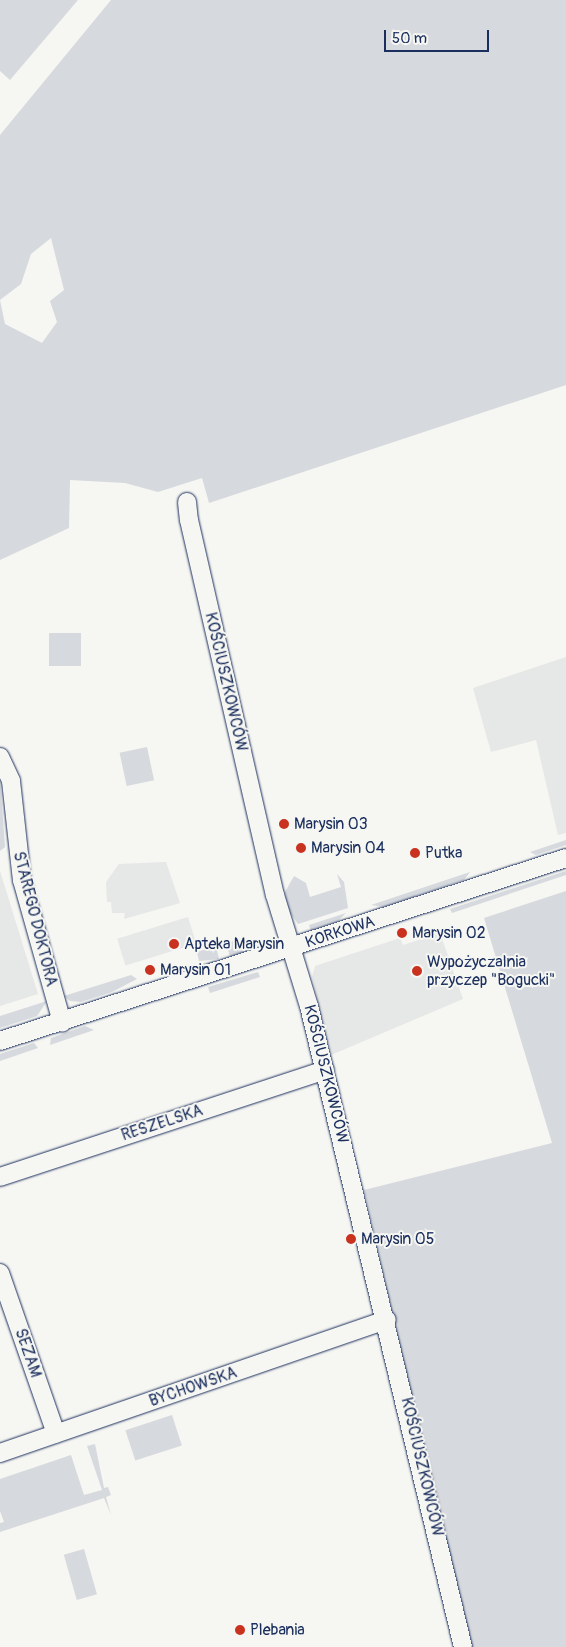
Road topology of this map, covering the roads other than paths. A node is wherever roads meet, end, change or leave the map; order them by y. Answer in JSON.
{"nodes":[{"id":1,"x":188,"y":502,"type":"dead end"},
{"id":2,"x":0,"y":757,"type":"edge"},
{"id":3,"x":566,"y":858,"type":"edge"},
{"id":4,"x":292,"y":948,"type":"junction"},
{"id":5,"x":62,"y":1022,"type":"junction"},
{"id":6,"x":0,"y":1041,"type":"edge"},
{"id":7,"x":325,"y":1070,"type":"junction"},
{"id":8,"x":0,"y":1177,"type":"edge"},
{"id":9,"x":0,"y":1273,"type":"edge"},
{"id":10,"x":387,"y":1320,"type":"junction"},
{"id":11,"x":56,"y":1434,"type":"junction"},
{"id":12,"x":0,"y":1453,"type":"edge"},
{"id":13,"x":463,"y":1647,"type":"edge"}],
"edges":[{"from":1,"to":4,"type":"street","name":"KOŚCIUSZKOWCÓW"},
{"from":2,"to":5,"type":"street","name":"STAREGO DOKTORA"},
{"from":3,"to":4,"type":"street","name":"KORKOWA"},
{"from":4,"to":5,"type":"street","name":"KORKOWA"},
{"from":4,"to":7,"type":"street","name":"KOŚCIUSZKOWCÓW"},
{"from":5,"to":6,"type":"street","name":"KORKOWA"},
{"from":7,"to":8,"type":"street","name":"RESZELSKA"},
{"from":7,"to":10,"type":"street","name":"KOŚCIUSZKOWCÓW"},
{"from":9,"to":11,"type":"street","name":"SEZAM"},
{"from":10,"to":11,"type":"street","name":"BYCHOWSKA"},
{"from":10,"to":13,"type":"street","name":"KOŚCIUSZKOWCÓW"},
{"from":11,"to":12,"type":"street","name":"BYCHOWSKA"}]}
